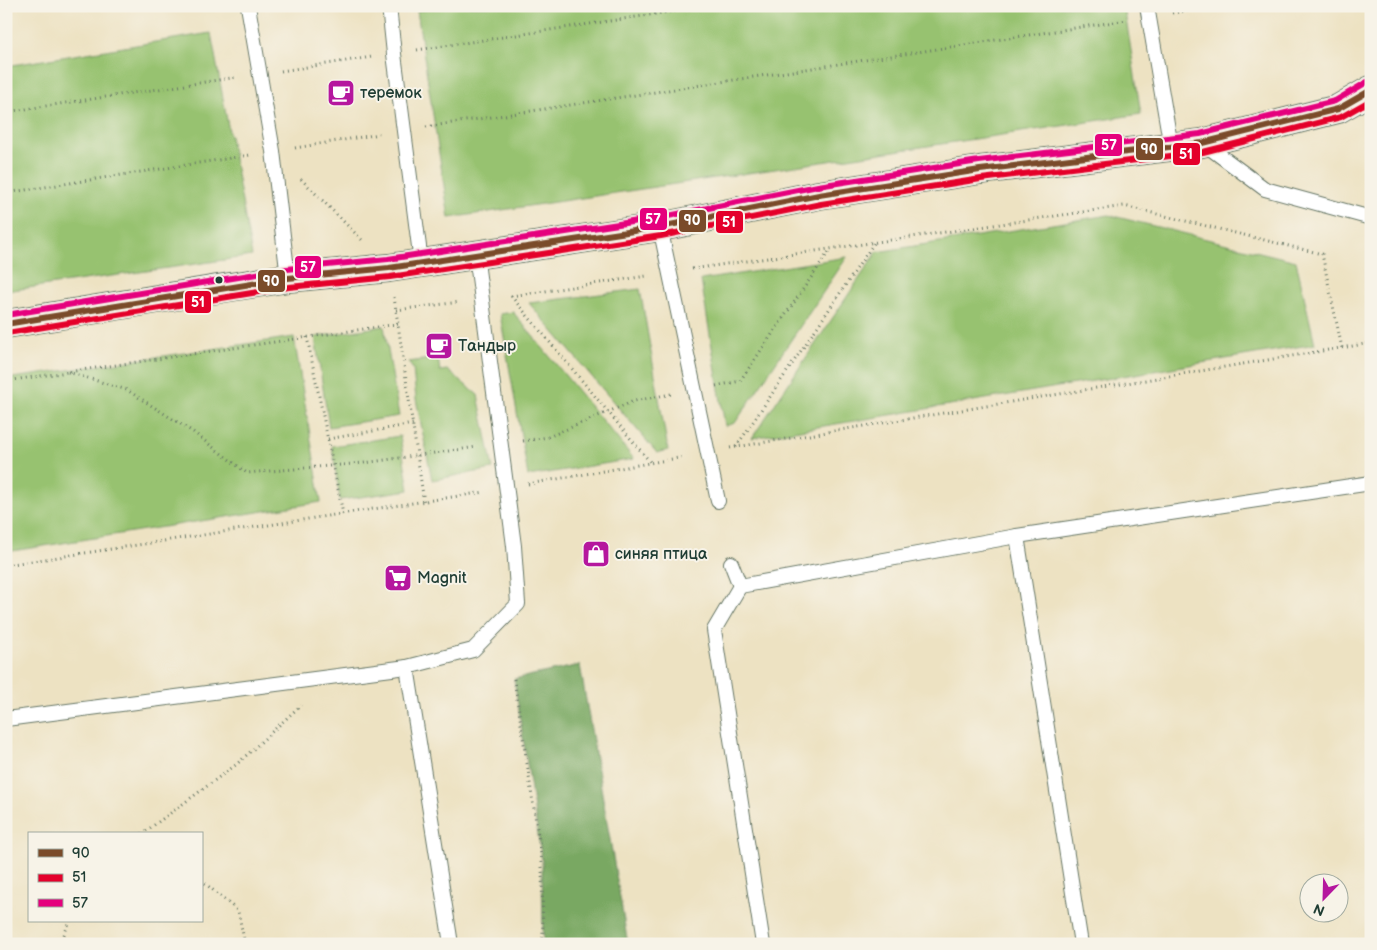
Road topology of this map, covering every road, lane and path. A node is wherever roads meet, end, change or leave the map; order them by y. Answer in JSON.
{"nodes":[{"id":1,"x":248,"y":6,"type":"edge"},
{"id":2,"x":390,"y":6,"type":"edge"},
{"id":3,"x":708,"y":6,"type":"edge"},
{"id":4,"x":1221,"y":6,"type":"edge"},
{"id":5,"x":1148,"y":11,"type":"edge"},
{"id":6,"x":394,"y":54,"type":"junction"},
{"id":7,"x":260,"y":74,"type":"junction"},
{"id":8,"x":1371,"y":90,"type":"edge"},
{"id":9,"x":6,"y":112,"type":"edge"},
{"id":10,"x":404,"y":131,"type":"junction"},
{"id":11,"x":1202,"y":143,"type":"junction"},
{"id":12,"x":1171,"y":147,"type":"junction"},
{"id":13,"x":273,"y":151,"type":"junction"},
{"id":14,"x":6,"y":193,"type":"edge"},
{"id":15,"x":1371,"y":218,"type":"edge"},
{"id":16,"x":660,"y":227,"type":"junction"},
{"id":17,"x":874,"y":243,"type":"junction"},
{"id":18,"x":476,"y":254,"type":"junction"},
{"id":19,"x":421,"y":262,"type":"junction"},
{"id":20,"x":389,"y":268,"type":"junction"},
{"id":21,"x":288,"y":278,"type":"junction"},
{"id":22,"x":482,"y":299,"type":"junction"},
{"id":23,"x":396,"y":310,"type":"junction"},
{"id":24,"x":6,"y":324,"type":"edge"},
{"id":25,"x":398,"y":324,"type":"junction"},
{"id":26,"x":307,"y":337,"type":"junction"},
{"id":27,"x":1371,"y":343,"type":"edge"},
{"id":28,"x":1342,"y":348,"type":"junction"},
{"id":29,"x":68,"y":372,"type":"junction"},
{"id":30,"x":6,"y":381,"type":"edge"},
{"id":31,"x":694,"y":390,"type":"junction"},
{"id":32,"x":609,"y":411,"type":"junction"},
{"id":33,"x":413,"y":424,"type":"junction"},
{"id":34,"x":328,"y":439,"type":"junction"},
{"id":35,"x":501,"y":444,"type":"junction"},
{"id":36,"x":736,"y":447,"type":"junction"},
{"id":37,"x":708,"y":452,"type":"junction"},
{"id":38,"x":417,"y":455,"type":"junction"},
{"id":39,"x":652,"y":463,"type":"dead end"},
{"id":40,"x":333,"y":466,"type":"junction"},
{"id":41,"x":1371,"y":483,"type":"edge"},
{"id":42,"x":718,"y":501,"type":"dead end"},
{"id":43,"x":424,"y":502,"type":"dead end"},
{"id":44,"x":343,"y":514,"type":"dead end"},
{"id":45,"x":299,"y":520,"type":"dead end"},
{"id":46,"x":1017,"y":536,"type":"junction"},
{"id":47,"x":731,"y":563,"type":"dead end"},
{"id":48,"x":6,"y":566,"type":"edge"},
{"id":49,"x":740,"y":586,"type":"junction"},
{"id":50,"x":407,"y":667,"type":"junction"},
{"id":51,"x":330,"y":677,"type":"junction"},
{"id":52,"x":514,"y":679,"type":"dead end"},
{"id":53,"x":6,"y":719,"type":"edge"},
{"id":54,"x":145,"y":832,"type":"edge"},
{"id":55,"x":202,"y":881,"type":"edge"},
{"id":56,"x":70,"y":922,"type":"edge"},
{"id":57,"x":60,"y":944,"type":"edge"},
{"id":58,"x":246,"y":944,"type":"edge"},
{"id":59,"x":451,"y":944,"type":"edge"},
{"id":60,"x":543,"y":944,"type":"edge"},
{"id":61,"x":763,"y":944,"type":"edge"},
{"id":62,"x":1081,"y":944,"type":"edge"}],
"edges":[{"from":1,"to":7,"type":"lane"},
{"from":2,"to":6,"type":"lane"},
{"from":3,"to":6,"type":"path"},
{"from":4,"to":5,"type":"path"},
{"from":5,"to":10,"type":"path"},
{"from":5,"to":12,"type":"lane"},
{"from":6,"to":7,"type":"path"},
{"from":6,"to":10,"type":"lane"},
{"from":7,"to":9,"type":"path"},
{"from":7,"to":13,"type":"lane"},
{"from":8,"to":11,"type":"street"},
{"from":10,"to":13,"type":"path"},
{"from":10,"to":19,"type":"lane"},
{"from":11,"to":12,"type":"street"},
{"from":11,"to":15,"type":"lane"},
{"from":12,"to":16,"type":"street"},
{"from":13,"to":14,"type":"path"},
{"from":13,"to":20,"type":"path"},
{"from":13,"to":21,"type":"lane"},
{"from":16,"to":18,"type":"street"},
{"from":16,"to":31,"type":"lane"},
{"from":17,"to":28,"type":"path"},
{"from":17,"to":31,"type":"path"},
{"from":17,"to":36,"type":"path"},
{"from":18,"to":19,"type":"street"},
{"from":18,"to":22,"type":"lane"},
{"from":19,"to":20,"type":"street"},
{"from":20,"to":21,"type":"street"},
{"from":20,"to":23,"type":"path"},
{"from":21,"to":24,"type":"street"},
{"from":22,"to":23,"type":"path"},
{"from":22,"to":32,"type":"path"},
{"from":22,"to":35,"type":"lane"},
{"from":23,"to":25,"type":"path"},
{"from":25,"to":26,"type":"path"},
{"from":25,"to":33,"type":"path"},
{"from":26,"to":29,"type":"path"},
{"from":26,"to":34,"type":"path"},
{"from":27,"to":28,"type":"path"},
{"from":28,"to":36,"type":"path"},
{"from":29,"to":30,"type":"path"},
{"from":29,"to":40,"type":"path"},
{"from":31,"to":32,"type":"path"},
{"from":31,"to":37,"type":"lane"},
{"from":32,"to":35,"type":"path"},
{"from":32,"to":39,"type":"path"},
{"from":33,"to":34,"type":"path"},
{"from":33,"to":38,"type":"path"},
{"from":34,"to":40,"type":"path"},
{"from":35,"to":38,"type":"path"},
{"from":35,"to":50,"type":"lane"},
{"from":36,"to":37,"type":"path"},
{"from":37,"to":42,"type":"lane"},
{"from":38,"to":40,"type":"path"},
{"from":38,"to":43,"type":"path"},
{"from":40,"to":44,"type":"path"},
{"from":41,"to":46,"type":"lane"},
{"from":45,"to":48,"type":"path"},
{"from":46,"to":49,"type":"lane"},
{"from":46,"to":62,"type":"lane"},
{"from":47,"to":49,"type":"lane"},
{"from":49,"to":61,"type":"lane"},
{"from":50,"to":51,"type":"lane"},
{"from":50,"to":59,"type":"lane"},
{"from":51,"to":53,"type":"lane"},
{"from":51,"to":54,"type":"path"},
{"from":52,"to":60,"type":"path"},
{"from":55,"to":58,"type":"path"},
{"from":56,"to":57,"type":"path"}]}
